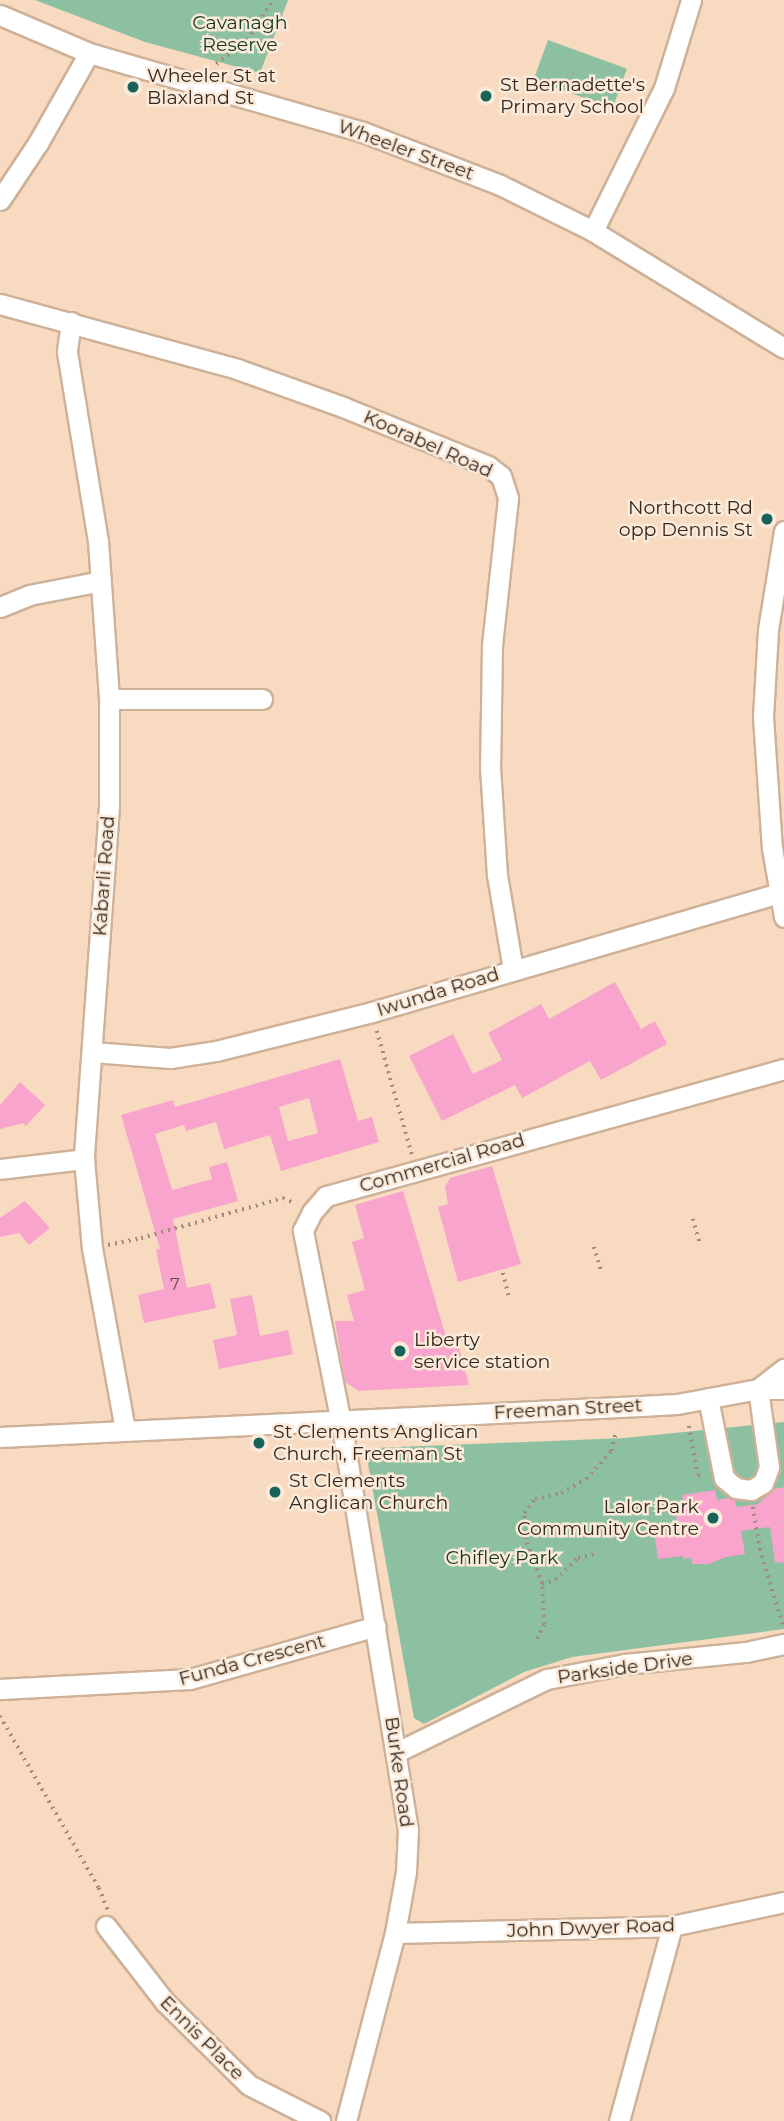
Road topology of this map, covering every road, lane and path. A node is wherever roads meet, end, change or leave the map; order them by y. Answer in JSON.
{"nodes":[{"id":1,"x":274,"y":0,"type":"edge"},
{"id":2,"x":691,"y":0,"type":"edge"},
{"id":3,"x":0,"y":15,"type":"edge"},
{"id":4,"x":89,"y":53,"type":"junction"},
{"id":5,"x":216,"y":64,"type":"dead end"},
{"id":6,"x":0,"y":200,"type":"edge"},
{"id":7,"x":593,"y":231,"type":"junction"},
{"id":8,"x":0,"y":304,"type":"edge"},
{"id":9,"x":71,"y":322,"type":"junction"},
{"id":10,"x":784,"y":348,"type":"edge"},
{"id":11,"x":784,"y":531,"type":"edge"},
{"id":12,"x":101,"y":581,"type":"junction"},
{"id":13,"x":0,"y":607,"type":"edge"},
{"id":14,"x":776,"y":631,"type":"edge"},
{"id":15,"x":109,"y":699,"type":"junction"},
{"id":16,"x":262,"y":699,"type":"dead end"},
{"id":17,"x":780,"y":893,"type":"junction"},
{"id":18,"x":784,"y":917,"type":"edge"},
{"id":19,"x":513,"y":970,"type":"junction"},
{"id":20,"x":372,"y":1012,"type":"junction"},
{"id":21,"x":92,"y":1052,"type":"junction"},
{"id":22,"x":784,"y":1069,"type":"edge"},
{"id":23,"x":84,"y":1159,"type":"junction"},
{"id":24,"x":0,"y":1169,"type":"edge"},
{"id":25,"x":417,"y":1171,"type":"junction"},
{"id":26,"x":312,"y":1212,"type":"junction"},
{"id":27,"x":693,"y":1219,"type":"dead end"},
{"id":28,"x":699,"y":1243,"type":"dead end"},
{"id":29,"x":594,"y":1247,"type":"dead end"},
{"id":30,"x":92,"y":1248,"type":"junction"},
{"id":31,"x":601,"y":1270,"type":"dead end"},
{"id":32,"x":503,"y":1273,"type":"dead end"},
{"id":33,"x":509,"y":1297,"type":"dead end"},
{"id":34,"x":784,"y":1369,"type":"edge"},
{"id":35,"x":758,"y":1388,"type":"junction"},
{"id":36,"x":784,"y":1389,"type":"edge"},
{"id":37,"x":708,"y":1398,"type":"junction"},
{"id":38,"x":340,"y":1420,"type":"junction"},
{"id":39,"x":689,"y":1426,"type":"dead end"},
{"id":40,"x":125,"y":1430,"type":"junction"},
{"id":41,"x":616,"y":1431,"type":"dead end"},
{"id":42,"x":0,"y":1437,"type":"edge"},
{"id":43,"x":698,"y":1475,"type":"dead end"},
{"id":44,"x":751,"y":1490,"type":"junction"},
{"id":45,"x":594,"y":1554,"type":"dead end"},
{"id":46,"x":542,"y":1584,"type":"junction"},
{"id":47,"x":376,"y":1626,"type":"junction"},
{"id":48,"x":784,"y":1627,"type":"edge"},
{"id":49,"x":537,"y":1639,"type":"dead end"},
{"id":50,"x":784,"y":1644,"type":"edge"},
{"id":51,"x":0,"y":1689,"type":"edge"},
{"id":52,"x":0,"y":1716,"type":"edge"},
{"id":53,"x":397,"y":1752,"type":"junction"},
{"id":54,"x":99,"y":1888,"type":"dead end"},
{"id":55,"x":784,"y":1902,"type":"edge"},
{"id":56,"x":106,"y":1926,"type":"dead end"},
{"id":57,"x":672,"y":1926,"type":"junction"},
{"id":58,"x":395,"y":1933,"type":"junction"},
{"id":59,"x":320,"y":2121,"type":"edge"},
{"id":60,"x":346,"y":2121,"type":"edge"},
{"id":61,"x":619,"y":2121,"type":"edge"}],
"edges":[{"from":1,"to":5,"type":"path"},
{"from":2,"to":7,"type":"street"},
{"from":3,"to":4,"type":"street","name":"Wheeler Street"},
{"from":4,"to":6,"type":"street"},
{"from":4,"to":7,"type":"street","name":"Wheeler Street"},
{"from":7,"to":10,"type":"street","name":"Wheeler Street"},
{"from":8,"to":9,"type":"street","name":"Koorabel Road"},
{"from":9,"to":12,"type":"street","name":"Kabarli Road"},
{"from":9,"to":19,"type":"street","name":"Koorabel Road"},
{"from":11,"to":14,"type":"street"},
{"from":12,"to":13,"type":"street"},
{"from":12,"to":15,"type":"street","name":"Kabarli Road"},
{"from":14,"to":17,"type":"street"},
{"from":15,"to":16,"type":"street"},
{"from":15,"to":21,"type":"street","name":"Kabarli Road"},
{"from":17,"to":18,"type":"street"},
{"from":17,"to":19,"type":"street","name":"Iwunda Road"},
{"from":19,"to":20,"type":"street","name":"Iwunda Road"},
{"from":20,"to":21,"type":"street","name":"Iwunda Road"},
{"from":20,"to":25,"type":"path"},
{"from":21,"to":23,"type":"street","name":"Kabarli Road"},
{"from":22,"to":25,"type":"street","name":"Commercial Road"},
{"from":23,"to":24,"type":"street"},
{"from":23,"to":30,"type":"street","name":"Kabarli Road"},
{"from":25,"to":26,"type":"street","name":"Commercial Road"},
{"from":26,"to":30,"type":"path"},
{"from":26,"to":38,"type":"street"},
{"from":27,"to":28,"type":"path"},
{"from":29,"to":31,"type":"path"},
{"from":30,"to":40,"type":"street","name":"Kabarli Road"},
{"from":32,"to":33,"type":"path"},
{"from":34,"to":35,"type":"street","name":"Freeman Street"},
{"from":35,"to":36,"type":"street","name":"Freeman Street"},
{"from":35,"to":37,"type":"street","name":"Freeman Street"},
{"from":35,"to":44,"type":"street"},
{"from":37,"to":38,"type":"street","name":"Freeman Street"},
{"from":37,"to":44,"type":"street"},
{"from":38,"to":40,"type":"street","name":"Freeman Street"},
{"from":38,"to":47,"type":"street","name":"Burke Road"},
{"from":39,"to":43,"type":"path"},
{"from":40,"to":42,"type":"street","name":"Freeman Street"},
{"from":41,"to":46,"type":"path"},
{"from":44,"to":48,"type":"path"},
{"from":45,"to":46,"type":"path"},
{"from":46,"to":49,"type":"path"},
{"from":47,"to":51,"type":"street","name":"Funda Crescent"},
{"from":47,"to":53,"type":"street","name":"Burke Road"},
{"from":50,"to":53,"type":"street","name":"Parkside Drive"},
{"from":52,"to":54,"type":"path"},
{"from":53,"to":58,"type":"street","name":"Burke Road"},
{"from":55,"to":57,"type":"street","name":"John Dwyer Road"},
{"from":56,"to":59,"type":"street","name":"Ennis Place"},
{"from":57,"to":58,"type":"street","name":"John Dwyer Road"},
{"from":57,"to":61,"type":"street"},
{"from":58,"to":60,"type":"street","name":"Burke Road"}]}
